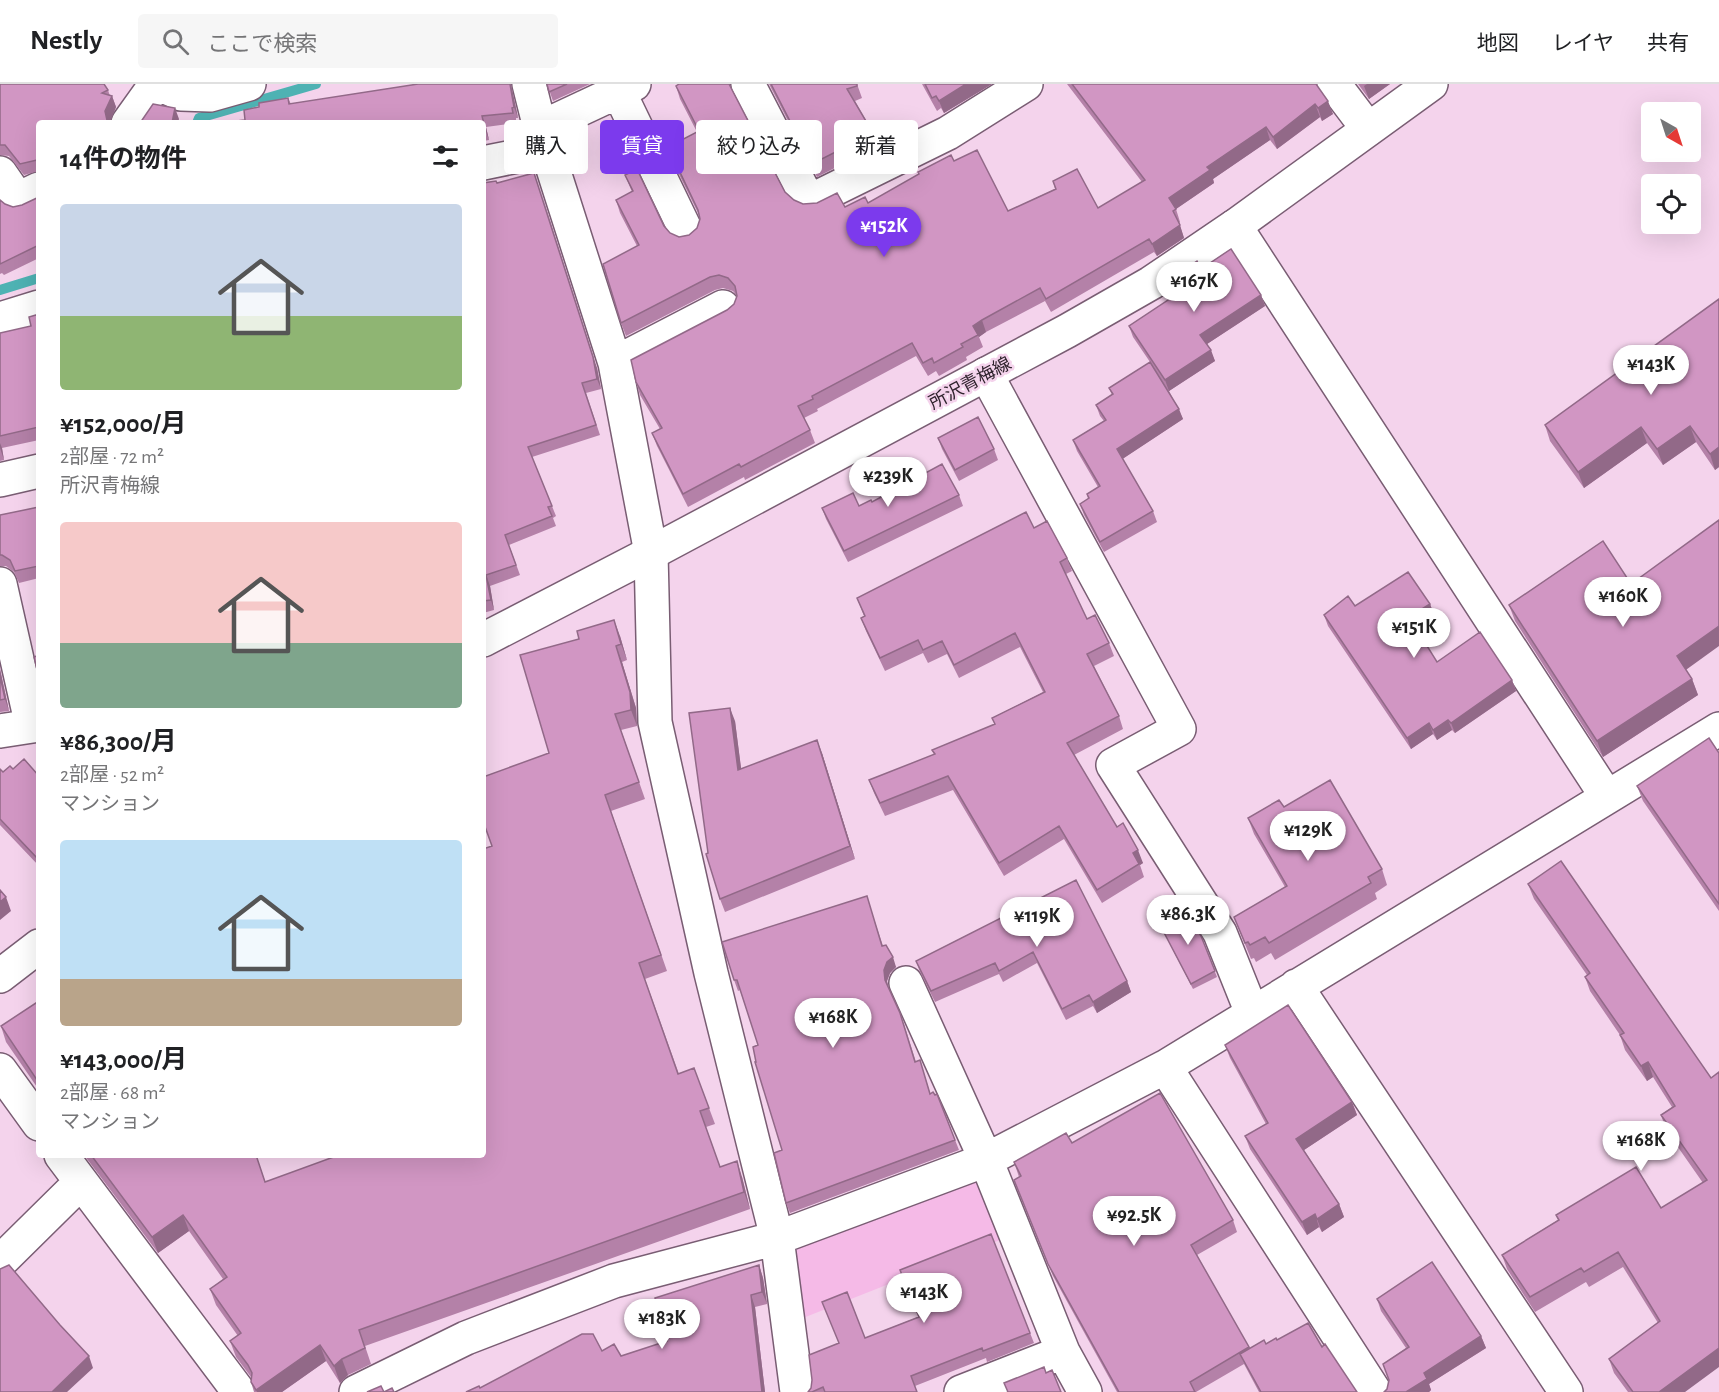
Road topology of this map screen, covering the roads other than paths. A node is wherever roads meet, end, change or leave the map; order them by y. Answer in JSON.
{"nodes":[{"id":1,"x":157,"y":84,"type":"edge"},
{"id":2,"x":249,"y":84,"type":"edge"},
{"id":3,"x":529,"y":84,"type":"edge"},
{"id":4,"x":748,"y":84,"type":"edge"},
{"id":5,"x":1026,"y":84,"type":"edge"},
{"id":6,"x":1334,"y":84,"type":"edge"},
{"id":7,"x":1431,"y":84,"type":"edge"},
{"id":8,"x":626,"y":88,"type":"edge"},
{"id":9,"x":130,"y":120,"type":"edge"},
{"id":10,"x":539,"y":120,"type":"edge"},
{"id":11,"x":575,"y":120,"type":"edge"},
{"id":12,"x":1368,"y":129,"type":"junction"},
{"id":13,"x":504,"y":155,"type":"edge"},
{"id":14,"x":486,"y":162,"type":"edge"},
{"id":15,"x":0,"y":173,"type":"edge"},
{"id":16,"x":555,"y":174,"type":"edge"},
{"id":17,"x":36,"y":190,"type":"edge"},
{"id":18,"x":1234,"y":226,"type":"junction"},
{"id":19,"x":686,"y":231,"type":"dead end"},
{"id":20,"x":723,"y":307,"type":"dead end"},
{"id":21,"x":36,"y":309,"type":"edge"},
{"id":22,"x":0,"y":320,"type":"edge"},
{"id":23,"x":615,"y":363,"type":"junction"},
{"id":24,"x":986,"y":374,"type":"junction"},
{"id":25,"x":36,"y":472,"type":"edge"},
{"id":26,"x":0,"y":480,"type":"edge"},
{"id":27,"x":651,"y":553,"type":"junction"},
{"id":28,"x":0,"y":584,"type":"edge"},
{"id":29,"x":486,"y":638,"type":"edge"},
{"id":30,"x":24,"y":727,"type":"edge"},
{"id":31,"x":1719,"y":729,"type":"edge"},
{"id":32,"x":1607,"y":797,"type":"junction"},
{"id":33,"x":36,"y":948,"type":"edge"},
{"id":34,"x":0,"y":976,"type":"edge"},
{"id":35,"x":906,"y":983,"type":"dead end"},
{"id":36,"x":1296,"y":986,"type":"junction"},
{"id":37,"x":1252,"y":1013,"type":"junction"},
{"id":38,"x":1165,"y":1067,"type":"junction"},
{"id":39,"x":0,"y":1070,"type":"edge"},
{"id":40,"x":36,"y":1120,"type":"edge"},
{"id":41,"x":63,"y":1158,"type":"edge"},
{"id":42,"x":986,"y":1160,"type":"junction"},
{"id":43,"x":81,"y":1182,"type":"junction"},
{"id":44,"x":777,"y":1238,"type":"junction"},
{"id":45,"x":0,"y":1262,"type":"edge"},
{"id":46,"x":1063,"y":1352,"type":"junction"},
{"id":47,"x":239,"y":1392,"type":"edge"},
{"id":48,"x":356,"y":1392,"type":"edge"},
{"id":49,"x":797,"y":1392,"type":"edge"},
{"id":50,"x":961,"y":1392,"type":"edge"},
{"id":51,"x":1085,"y":1392,"type":"edge"},
{"id":52,"x":1375,"y":1392,"type":"edge"},
{"id":53,"x":1566,"y":1392,"type":"edge"}],
"edges":[{"from":1,"to":2,"type":"street"},
{"from":1,"to":9,"type":"street"},
{"from":3,"to":10,"type":"street"},
{"from":4,"to":5,"type":"street"},
{"from":6,"to":12,"type":"street"},
{"from":7,"to":12,"type":"street","name":"所沢青梅線"},
{"from":8,"to":11,"type":"street"},
{"from":8,"to":19,"type":"street"},
{"from":12,"to":18,"type":"street","name":"所沢青梅線"},
{"from":13,"to":14,"type":"street"},
{"from":15,"to":17,"type":"street"},
{"from":16,"to":23,"type":"street"},
{"from":18,"to":24,"type":"street","name":"所沢青梅線"},
{"from":18,"to":32,"type":"street"},
{"from":20,"to":23,"type":"street"},
{"from":21,"to":22,"type":"street"},
{"from":23,"to":27,"type":"street"},
{"from":24,"to":27,"type":"street","name":"所沢青梅線"},
{"from":24,"to":37,"type":"street"},
{"from":25,"to":26,"type":"street"},
{"from":27,"to":29,"type":"street","name":"所沢青梅線"},
{"from":27,"to":44,"type":"street"},
{"from":28,"to":30,"type":"street"},
{"from":31,"to":32,"type":"street"},
{"from":32,"to":36,"type":"street"},
{"from":33,"to":34,"type":"street"},
{"from":35,"to":42,"type":"street"},
{"from":36,"to":37,"type":"street"},
{"from":36,"to":53,"type":"street"},
{"from":37,"to":38,"type":"street"},
{"from":38,"to":42,"type":"street"},
{"from":38,"to":52,"type":"street"},
{"from":39,"to":40,"type":"street"},
{"from":41,"to":43,"type":"street"},
{"from":42,"to":44,"type":"street"},
{"from":42,"to":46,"type":"street"},
{"from":43,"to":45,"type":"street"},
{"from":43,"to":47,"type":"street"},
{"from":44,"to":48,"type":"street"},
{"from":44,"to":49,"type":"street"},
{"from":46,"to":50,"type":"street"},
{"from":46,"to":51,"type":"street"}]}
